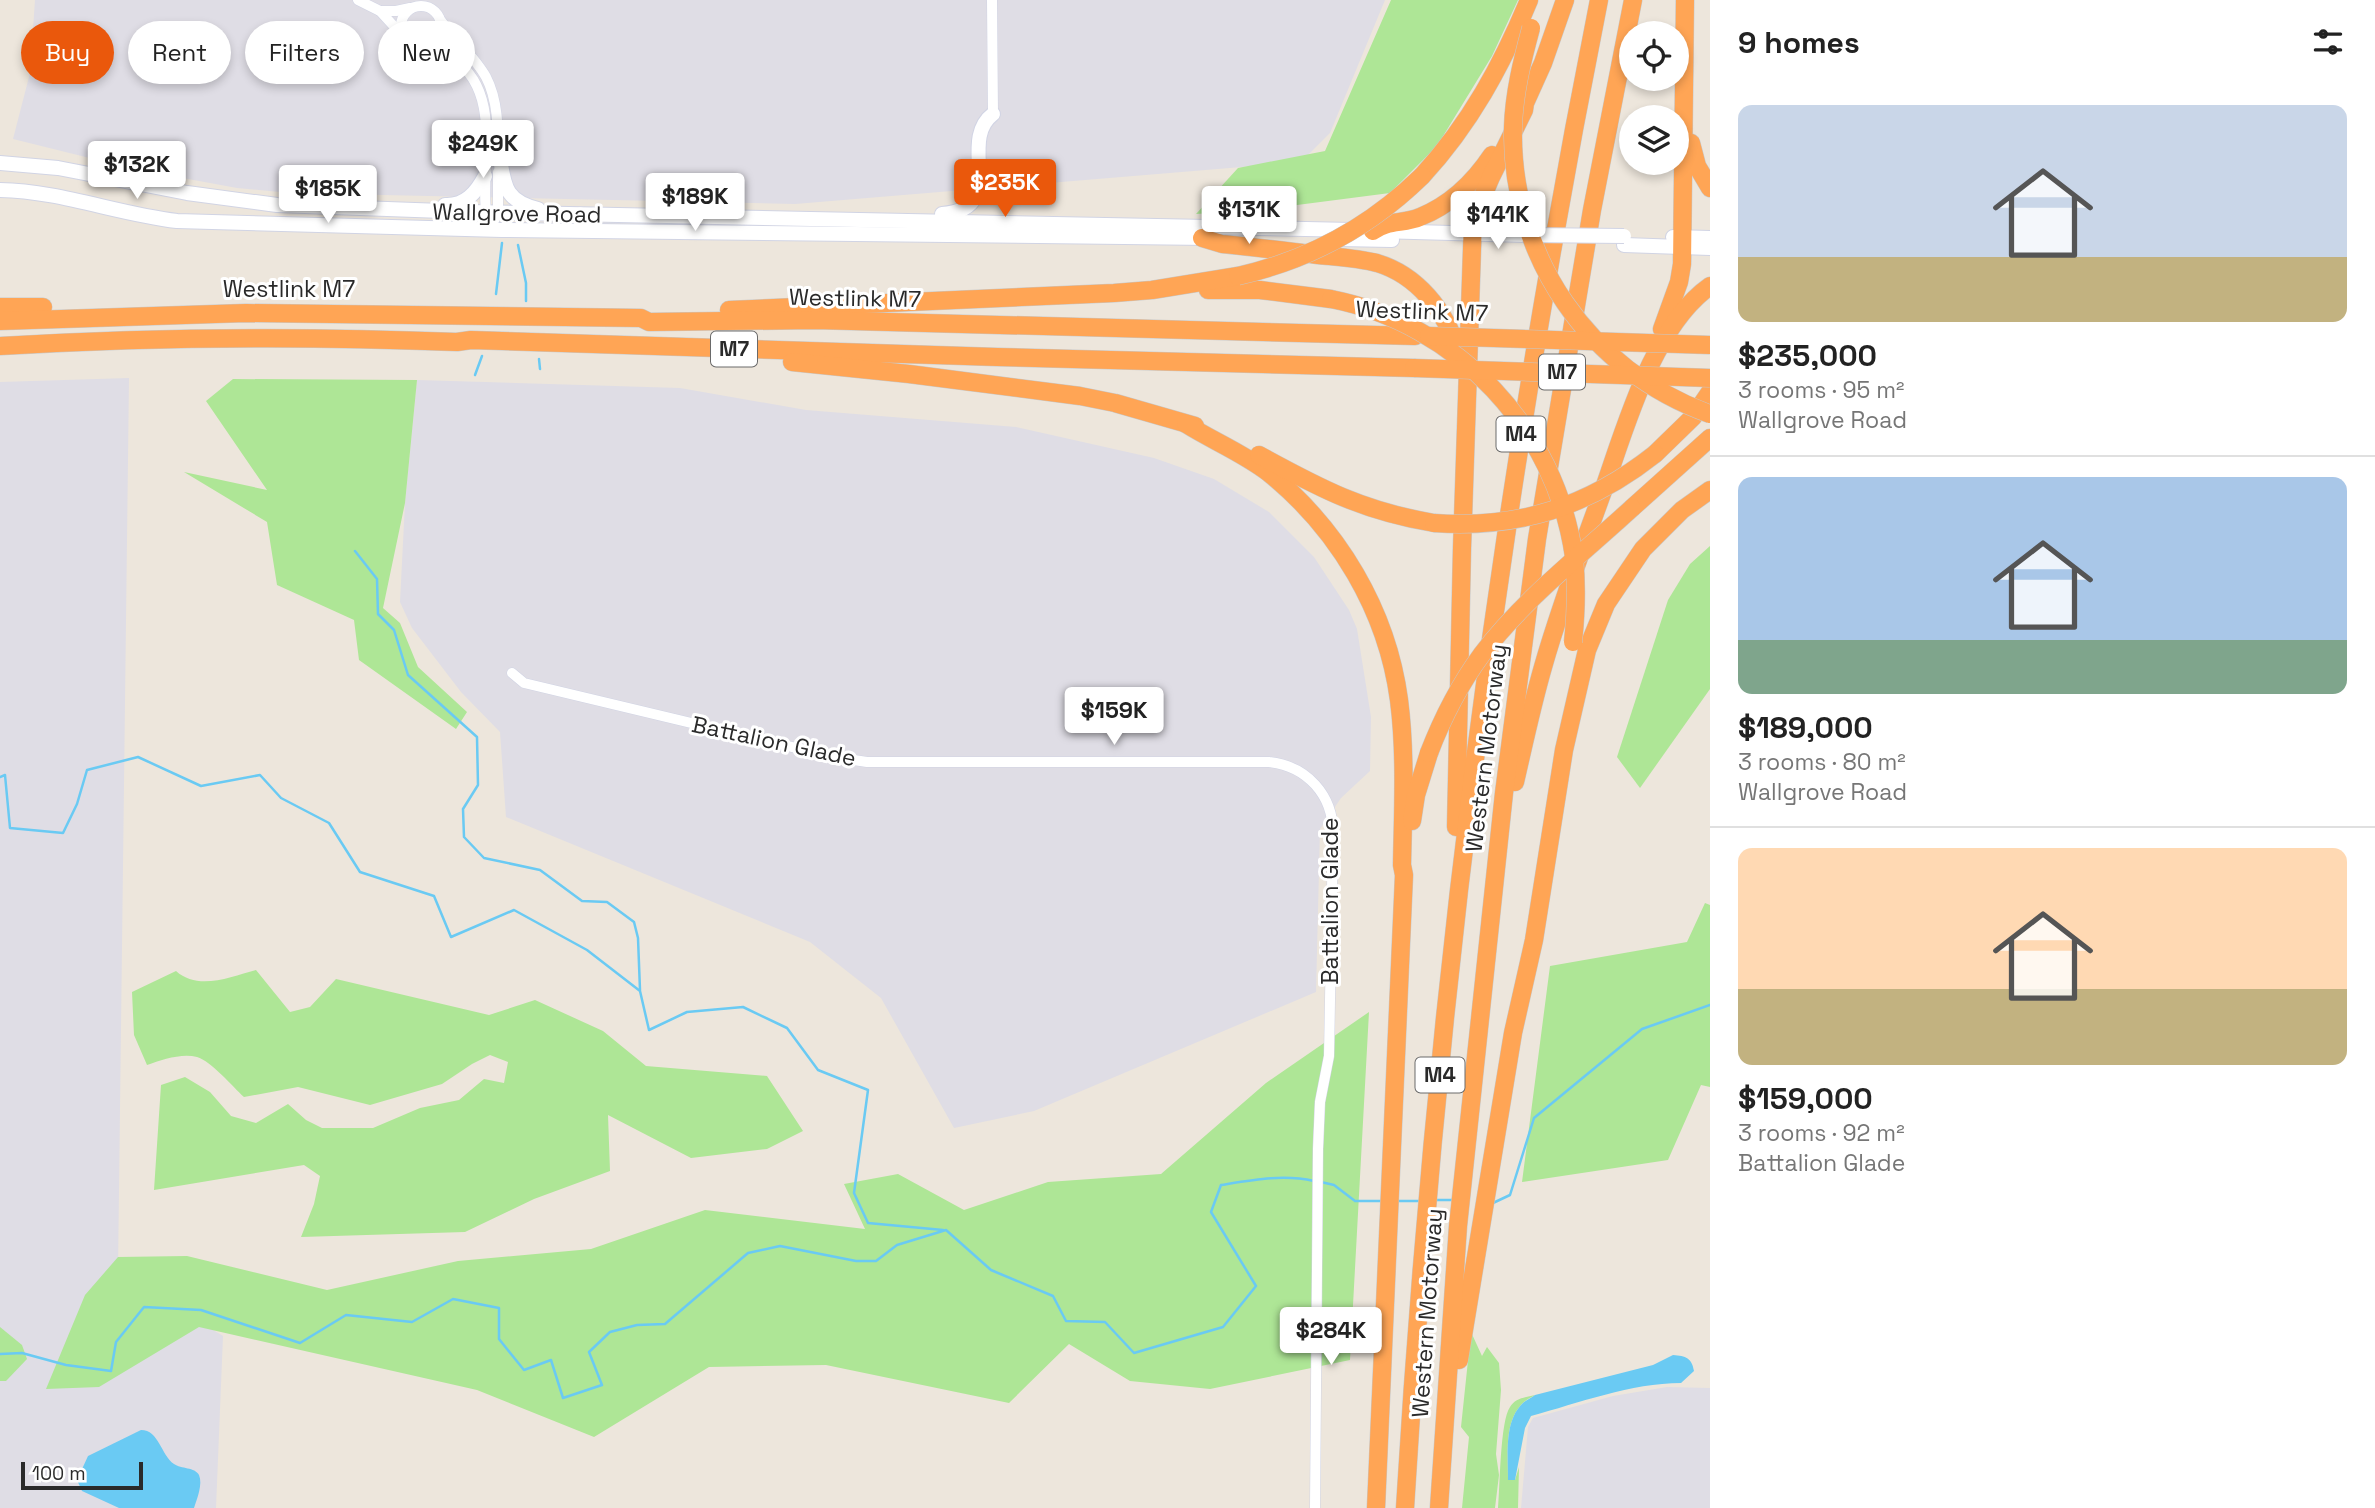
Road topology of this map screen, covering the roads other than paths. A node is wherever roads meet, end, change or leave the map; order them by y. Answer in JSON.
{"nodes":[{"id":1,"x":358,"y":0,"type":"edge"},
{"id":2,"x":439,"y":0,"type":"edge"},
{"id":3,"x":992,"y":0,"type":"edge"},
{"id":4,"x":1529,"y":0,"type":"edge"},
{"id":5,"x":1539,"y":0,"type":"edge"},
{"id":6,"x":1565,"y":0,"type":"edge"},
{"id":7,"x":1599,"y":0,"type":"edge"},
{"id":8,"x":1633,"y":0,"type":"edge"},
{"id":9,"x":1685,"y":0,"type":"edge"},
{"id":10,"x":415,"y":5,"type":"edge"},
{"id":11,"x":380,"y":11,"type":"junction"},
{"id":12,"x":440,"y":18,"type":"junction"},
{"id":13,"x":391,"y":21,"type":"edge"},
{"id":14,"x":401,"y":21,"type":"edge"},
{"id":15,"x":440,"y":21,"type":"edge"},
{"id":16,"x":474,"y":84,"type":"edge"},
{"id":17,"x":1525,"y":103,"type":"junction"},
{"id":18,"x":1684,"y":105,"type":"edge"},
{"id":19,"x":993,"y":114,"type":"joint"},
{"id":20,"x":1689,"y":136,"type":"edge"},
{"id":21,"x":498,"y":148,"type":"junction"},
{"id":22,"x":0,"y":163,"type":"edge"},
{"id":23,"x":1684,"y":175,"type":"edge"},
{"id":24,"x":485,"y":176,"type":"junction"},
{"id":25,"x":1710,"y":188,"type":"edge"},
{"id":26,"x":0,"y":190,"type":"edge"},
{"id":27,"x":381,"y":209,"type":"junction"},
{"id":28,"x":491,"y":213,"type":"junction"},
{"id":29,"x":556,"y":214,"type":"junction"},
{"id":30,"x":867,"y":220,"type":"junction"},
{"id":31,"x":833,"y":226,"type":"junction"},
{"id":32,"x":489,"y":230,"type":"junction"},
{"id":33,"x":1373,"y":231,"type":"junction"},
{"id":34,"x":1202,"y":238,"type":"junction"},
{"id":35,"x":1471,"y":238,"type":"junction"},
{"id":36,"x":1710,"y":238,"type":"edge"},
{"id":37,"x":1683,"y":242,"type":"junction"},
{"id":38,"x":1710,"y":248,"type":"edge"},
{"id":39,"x":1710,"y":286,"type":"edge"},
{"id":40,"x":1152,"y":290,"type":"junction"},
{"id":41,"x":6,"y":314,"type":"edge"},
{"id":42,"x":641,"y":318,"type":"junction"},
{"id":43,"x":457,"y":342,"type":"junction"},
{"id":44,"x":1710,"y":345,"type":"edge"},
{"id":45,"x":6,"y":351,"type":"edge"},
{"id":46,"x":1651,"y":365,"type":"junction"},
{"id":47,"x":1710,"y":378,"type":"edge"},
{"id":48,"x":1467,"y":380,"type":"junction"},
{"id":49,"x":1710,"y":392,"type":"edge"},
{"id":50,"x":1710,"y":414,"type":"edge"},
{"id":51,"x":1186,"y":424,"type":"junction"},
{"id":52,"x":1710,"y":439,"type":"edge"},
{"id":53,"x":1710,"y":490,"type":"edge"},
{"id":54,"x":512,"y":673,"type":"dead end"},
{"id":55,"x":1504,"y":793,"type":"junction"},
{"id":56,"x":1462,"y":871,"type":"junction"},
{"id":57,"x":1404,"y":875,"type":"junction"},
{"id":58,"x":1513,"y":1033,"type":"junction"},
{"id":59,"x":1446,"y":1401,"type":"junction"},
{"id":60,"x":1315,"y":1508,"type":"edge"},
{"id":61,"x":1376,"y":1508,"type":"edge"},
{"id":62,"x":1405,"y":1508,"type":"edge"},
{"id":63,"x":1439,"y":1508,"type":"edge"}],
"edges":[{"from":1,"to":11,"type":"street"},
{"from":2,"to":12,"type":"street"},
{"from":3,"to":19,"type":"street"},
{"from":4,"to":40,"type":"highway","bridge":true},
{"from":5,"to":50,"type":"highway","bridge":true},
{"from":6,"to":17,"type":"highway"},
{"from":7,"to":56,"type":"highway","name":"Western Motorway","number":"M4"},
{"from":8,"to":55,"type":"highway","name":"Western Motorway","number":"M4"},
{"from":9,"to":18,"type":"highway"},
{"from":10,"to":11,"type":"street"},
{"from":10,"to":12,"type":"street"},
{"from":10,"to":14,"type":"street"},
{"from":11,"to":13,"type":"street"},
{"from":12,"to":15,"type":"street"},
{"from":12,"to":21,"type":"street"},
{"from":16,"to":24,"type":"street"},
{"from":17,"to":33,"type":"highway"},
{"from":17,"to":35,"type":"highway"},
{"from":19,"to":30,"type":"main road"},
{"from":20,"to":25,"type":"highway"},
{"from":21,"to":28,"type":"street"},
{"from":21,"to":29,"type":"main road"},
{"from":22,"to":27,"type":"main road","name":"Wallgrove Road"},
{"from":23,"to":37,"type":"highway"},
{"from":24,"to":27,"type":"main road"},
{"from":24,"to":28,"type":"street"},
{"from":26,"to":32,"type":"main road","name":"Wallgrove Road"},
{"from":27,"to":28,"type":"main road","name":"Wallgrove Road"},
{"from":28,"to":29,"type":"main road","name":"Wallgrove Road"},
{"from":28,"to":32,"type":"street"},
{"from":29,"to":31,"type":"main road","name":"Wallgrove Road"},
{"from":30,"to":31,"type":"main road","name":"Wallgrove Road"},
{"from":30,"to":33,"type":"main road","name":"Wallgrove Road"},
{"from":31,"to":32,"type":"main road","name":"Wallgrove Road"},
{"from":31,"to":34,"type":"main road","name":"Wallgrove Road"},
{"from":33,"to":35,"type":"main road","name":"Wallgrove Road"},
{"from":34,"to":35,"type":"main road","name":"Wallgrove Road"},
{"from":34,"to":48,"type":"highway"},
{"from":35,"to":37,"type":"main road","name":"Wallgrove Road","bridge":true},
{"from":35,"to":48,"type":"highway"},
{"from":36,"to":37,"type":"main road","name":"Wallgrove Road"},
{"from":37,"to":38,"type":"main road","name":"Wallgrove Road"},
{"from":37,"to":46,"type":"highway"},
{"from":39,"to":46,"type":"highway"},
{"from":40,"to":42,"type":"highway"},
{"from":40,"to":58,"type":"highway","bridge":true},
{"from":41,"to":42,"type":"highway","name":"Westlink M7","number":"M7"},
{"from":42,"to":44,"type":"highway","name":"Westlink M7","number":"M7","bridge":true},
{"from":43,"to":45,"type":"highway","number":"M7"},
{"from":43,"to":47,"type":"highway","number":"M7","bridge":true},
{"from":43,"to":51,"type":"highway"},
{"from":46,"to":55,"type":"highway"},
{"from":48,"to":56,"type":"highway"},
{"from":49,"to":51,"type":"highway","bridge":true},
{"from":51,"to":57,"type":"highway"},
{"from":52,"to":57,"type":"highway","bridge":true},
{"from":53,"to":58,"type":"highway"},
{"from":54,"to":60,"type":"street","name":"Battalion Glade"},
{"from":55,"to":59,"type":"highway","name":"Western Motorway","number":"M4"},
{"from":56,"to":62,"type":"highway","name":"Western Motorway","number":"M4"},
{"from":57,"to":61,"type":"highway"},
{"from":58,"to":59,"type":"highway"},
{"from":59,"to":63,"type":"highway","name":"Western Motorway","number":"M4"}]}
